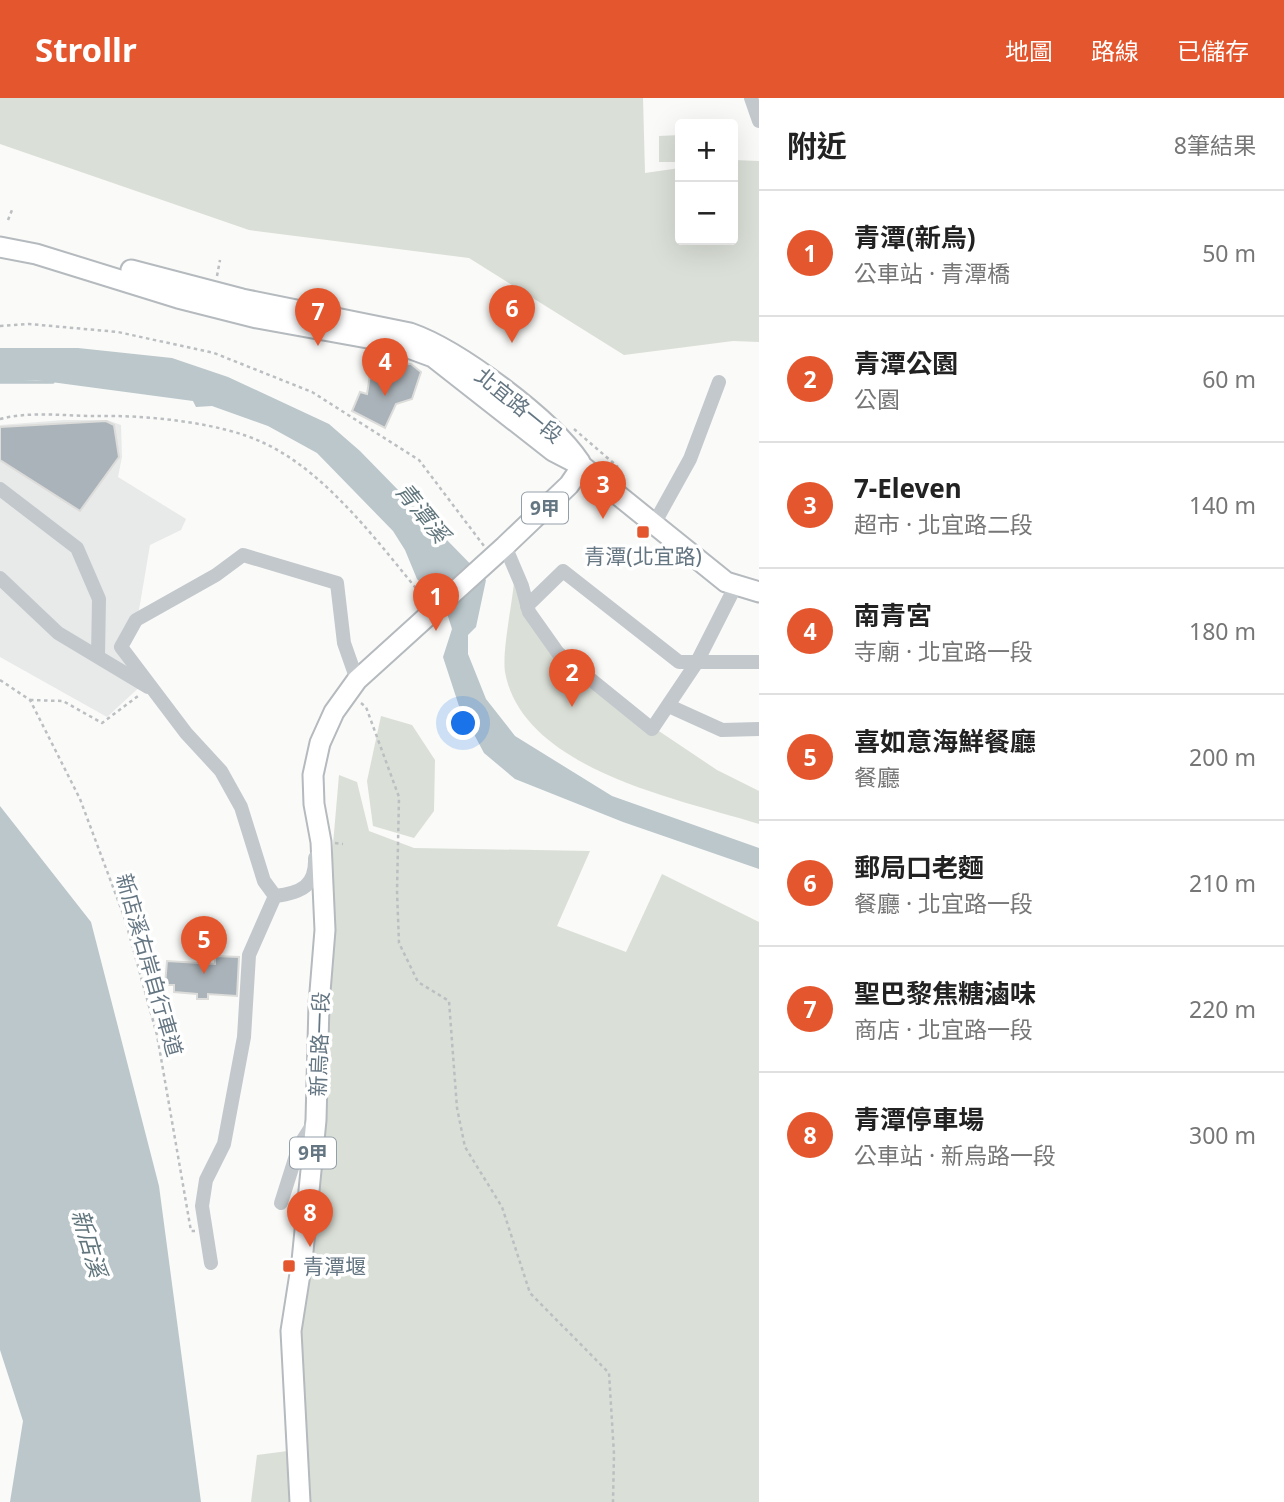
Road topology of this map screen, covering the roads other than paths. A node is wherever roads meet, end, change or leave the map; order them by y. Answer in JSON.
{"nodes":[{"id":1,"x":751,"y":98,"type":"edge"},
{"id":2,"x":759,"y":121,"type":"edge"},
{"id":3,"x":4,"y":227,"type":"edge"},
{"id":4,"x":0,"y":247,"type":"edge"},
{"id":5,"x":719,"y":382,"type":"dead end"},
{"id":6,"x":582,"y":466,"type":"junction"},
{"id":7,"x":0,"y":489,"type":"edge"},
{"id":8,"x":654,"y":524,"type":"junction"},
{"id":9,"x":499,"y":552,"type":"junction"},
{"id":10,"x":0,"y":578,"type":"edge"},
{"id":11,"x":735,"y":587,"type":"junction"},
{"id":12,"x":759,"y":592,"type":"edge"},
{"id":13,"x":527,"y":606,"type":"junction"},
{"id":14,"x":98,"y":656,"type":"junction"},
{"id":15,"x":698,"y":662,"type":"junction"},
{"id":16,"x":759,"y":662,"type":"edge"},
{"id":17,"x":352,"y":686,"type":"junction"},
{"id":18,"x":159,"y":695,"type":"junction"},
{"id":19,"x":669,"y":706,"type":"junction"},
{"id":20,"x":759,"y":729,"type":"edge"},
{"id":21,"x":314,"y":804,"type":"junction"},
{"id":22,"x":275,"y":896,"type":"junction"},
{"id":23,"x":316,"y":1119,"type":"junction"},
{"id":24,"x":281,"y":1203,"type":"dead end"},
{"id":25,"x":211,"y":1263,"type":"dead end"},
{"id":26,"x":300,"y":1502,"type":"edge"}],
"edges":[{"from":1,"to":2,"type":"street"},
{"from":3,"to":6,"type":"main road","name":"北宜路一段"},
{"from":4,"to":6,"type":"main road","name":"北宜路一段"},
{"from":5,"to":8,"type":"street"},
{"from":6,"to":8,"type":"main road"},
{"from":6,"to":9,"type":"main road","number":"9甲"},
{"from":7,"to":14,"type":"street"},
{"from":8,"to":11,"type":"main road"},
{"from":9,"to":13,"type":"street"},
{"from":9,"to":17,"type":"main road","name":"新烏路一段","number":"9甲"},
{"from":10,"to":14,"type":"street"},
{"from":11,"to":12,"type":"main road"},
{"from":11,"to":15,"type":"street"},
{"from":13,"to":15,"type":"street"},
{"from":13,"to":19,"type":"street"},
{"from":14,"to":18,"type":"street"},
{"from":15,"to":16,"type":"street"},
{"from":15,"to":19,"type":"street"},
{"from":17,"to":18,"type":"street"},
{"from":17,"to":21,"type":"main road","name":"新烏路一段","number":"9甲"},
{"from":18,"to":22,"type":"street"},
{"from":19,"to":20,"type":"street"},
{"from":21,"to":22,"type":"street"},
{"from":21,"to":23,"type":"main road","name":"新烏路一段","number":"9甲"},
{"from":22,"to":25,"type":"street"},
{"from":23,"to":24,"type":"street"},
{"from":23,"to":26,"type":"main road","name":"新烏路一段","number":"9甲"}]}
